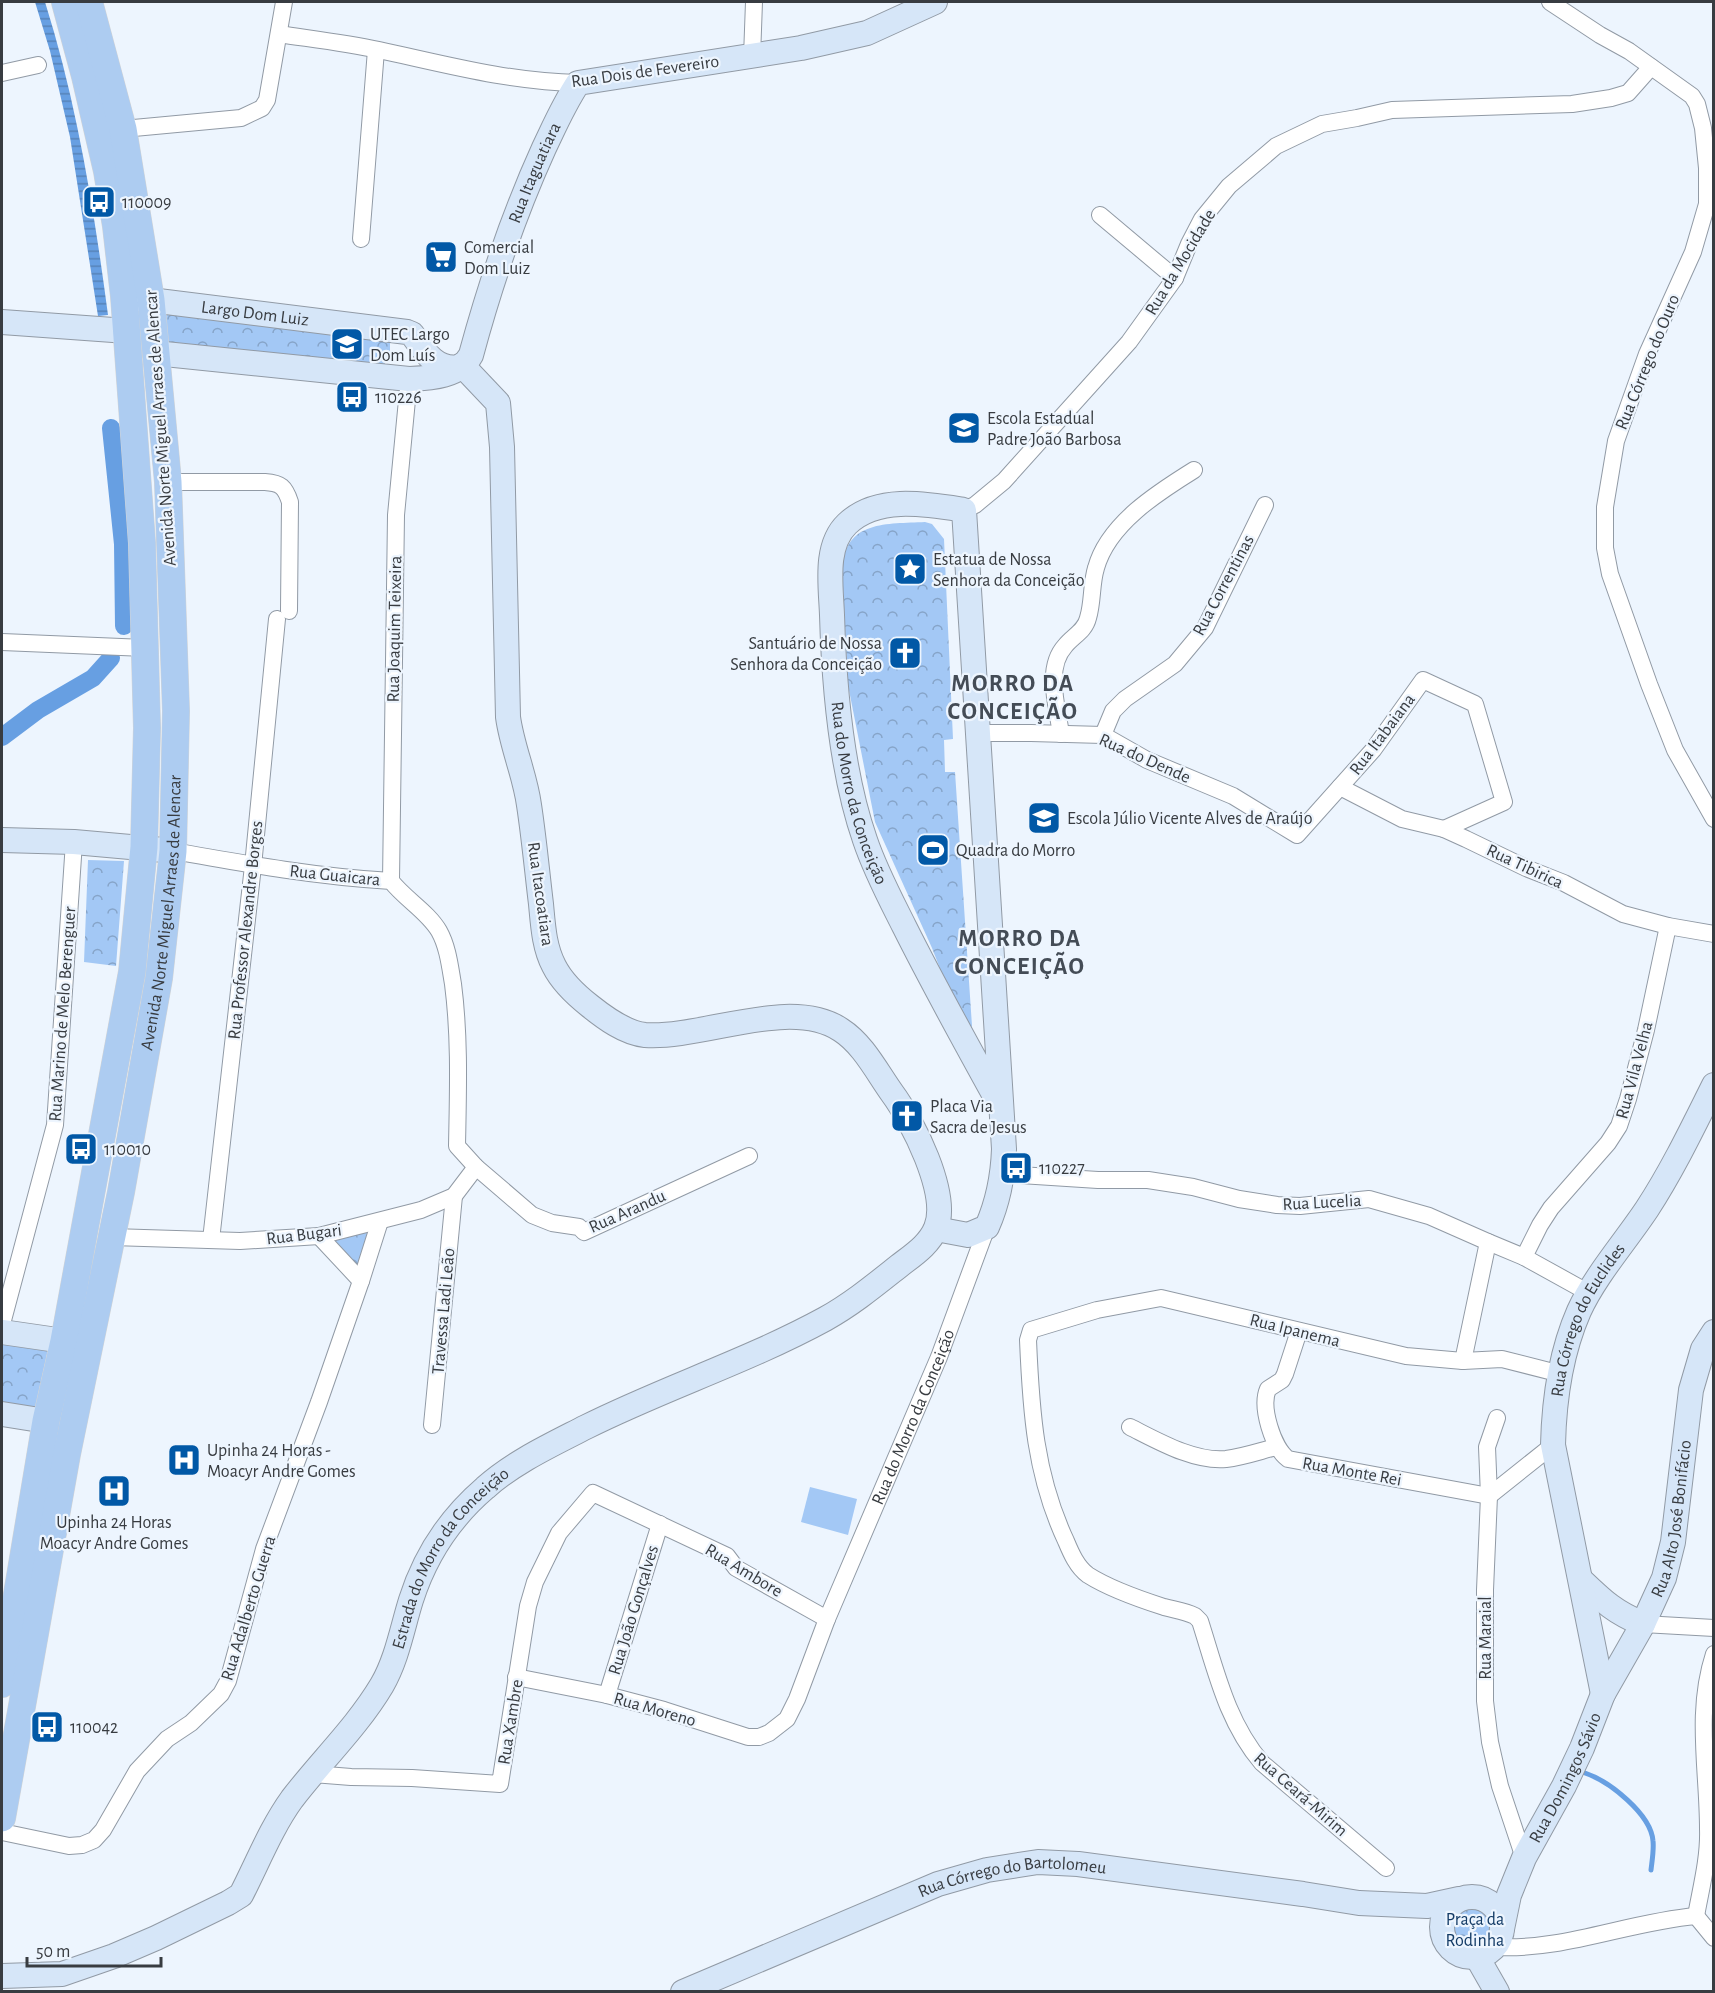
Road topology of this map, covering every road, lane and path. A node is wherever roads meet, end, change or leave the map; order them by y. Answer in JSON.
{"nodes":[{"id":1,"x":65,"y":2,"type":"edge"},
{"id":2,"x":88,"y":2,"type":"edge"},
{"id":3,"x":284,"y":2,"type":"edge"},
{"id":4,"x":754,"y":2,"type":"edge"},
{"id":5,"x":935,"y":2,"type":"edge"},
{"id":6,"x":1551,"y":2,"type":"edge"},
{"id":7,"x":279,"y":34,"type":"junction"},
{"id":8,"x":376,"y":50,"type":"junction"},
{"id":9,"x":752,"y":57,"type":"junction"},
{"id":10,"x":38,"y":65,"type":"dead end"},
{"id":11,"x":1651,"y":67,"type":"junction"},
{"id":12,"x":2,"y":73,"type":"edge"},
{"id":13,"x":578,"y":83,"type":"junction"},
{"id":14,"x":123,"y":129,"type":"junction"},
{"id":15,"x":1100,"y":215,"type":"dead end"},
{"id":16,"x":361,"y":239,"type":"dead end"},
{"id":17,"x":1175,"y":278,"type":"junction"},
{"id":18,"x":124,"y":296,"type":"junction"},
{"id":19,"x":151,"y":300,"type":"junction"},
{"id":20,"x":2,"y":322,"type":"edge"},
{"id":21,"x":127,"y":331,"type":"junction"},
{"id":22,"x":412,"y":334,"type":"junction"},
{"id":23,"x":155,"y":353,"type":"junction"},
{"id":24,"x":461,"y":366,"type":"junction"},
{"id":25,"x":409,"y":379,"type":"junction"},
{"id":26,"x":1194,"y":470,"type":"dead end"},
{"id":27,"x":168,"y":482,"type":"junction"},
{"id":28,"x":1265,"y":506,"type":"dead end"},
{"id":29,"x":964,"y":510,"type":"junction"},
{"id":30,"x":2,"y":642,"type":"edge"},
{"id":31,"x":145,"y":648,"type":"junction"},
{"id":32,"x":980,"y":733,"type":"junction"},
{"id":33,"x":1061,"y":734,"type":"junction"},
{"id":34,"x":1103,"y":735,"type":"junction"},
{"id":35,"x":1340,"y":788,"type":"junction"},
{"id":36,"x":1713,"y":819,"type":"edge"},
{"id":37,"x":1444,"y":829,"type":"junction"},
{"id":38,"x":1297,"y":835,"type":"joint"},
{"id":39,"x":2,"y":840,"type":"edge"},
{"id":40,"x":74,"y":842,"type":"junction"},
{"id":41,"x":144,"y":847,"type":"junction"},
{"id":42,"x":173,"y":851,"type":"junction"},
{"id":43,"x":253,"y":866,"type":"junction"},
{"id":44,"x":391,"y":881,"type":"junction"},
{"id":45,"x":1668,"y":926,"type":"junction"},
{"id":46,"x":1713,"y":934,"type":"edge"},
{"id":47,"x":1713,"y":1085,"type":"edge"},
{"id":48,"x":1001,"y":1107,"type":"junction"},
{"id":49,"x":457,"y":1146,"type":"joint"},
{"id":50,"x":749,"y":1156,"type":"dead end"},
{"id":51,"x":476,"y":1167,"type":"junction"},
{"id":52,"x":1003,"y":1174,"type":"junction"},
{"id":53,"x":454,"y":1196,"type":"junction"},
{"id":54,"x":380,"y":1221,"type":"junction"},
{"id":55,"x":987,"y":1227,"type":"junction"},
{"id":56,"x":936,"y":1229,"type":"junction"},
{"id":57,"x":319,"y":1236,"type":"junction"},
{"id":58,"x":112,"y":1237,"type":"junction"},
{"id":59,"x":211,"y":1240,"type":"junction"},
{"id":60,"x":1488,"y":1242,"type":"junction"},
{"id":61,"x":1524,"y":1257,"type":"junction"},
{"id":62,"x":361,"y":1281,"type":"junction"},
{"id":63,"x":1589,"y":1293,"type":"junction"},
{"id":64,"x":2,"y":1324,"type":"edge"},
{"id":65,"x":1299,"y":1331,"type":"junction"},
{"id":66,"x":2,"y":1332,"type":"edge"},
{"id":67,"x":1713,"y":1332,"type":"edge"},
{"id":68,"x":64,"y":1341,"type":"junction"},
{"id":69,"x":1463,"y":1361,"type":"junction"},
{"id":70,"x":1561,"y":1374,"type":"junction"},
{"id":71,"x":2,"y":1414,"type":"edge"},
{"id":72,"x":1497,"y":1418,"type":"dead end"},
{"id":73,"x":46,"y":1421,"type":"junction"},
{"id":74,"x":432,"y":1425,"type":"dead end"},
{"id":75,"x":1130,"y":1427,"type":"dead end"},
{"id":76,"x":1553,"y":1445,"type":"junction"},
{"id":77,"x":1276,"y":1447,"type":"junction"},
{"id":78,"x":593,"y":1493,"type":"joint"},
{"id":79,"x":1489,"y":1496,"type":"junction"},
{"id":80,"x":660,"y":1524,"type":"junction"},
{"id":81,"x":1581,"y":1580,"type":"junction"},
{"id":82,"x":1188,"y":1613,"type":"joint"},
{"id":83,"x":827,"y":1618,"type":"junction"},
{"id":84,"x":1643,"y":1624,"type":"junction"},
{"id":85,"x":1713,"y":1628,"type":"edge"},
{"id":86,"x":1713,"y":1654,"type":"edge"},
{"id":87,"x":516,"y":1677,"type":"junction"},
{"id":88,"x":2,"y":1684,"type":"edge"},
{"id":89,"x":1603,"y":1694,"type":"junction"},
{"id":90,"x":1709,"y":1694,"type":"edge"},
{"id":91,"x":607,"y":1695,"type":"junction"},
{"id":92,"x":787,"y":1719,"type":"joint"},
{"id":93,"x":313,"y":1774,"type":"junction"},
{"id":94,"x":2,"y":1818,"type":"edge"},
{"id":95,"x":2,"y":1832,"type":"edge"},
{"id":96,"x":1524,"y":1858,"type":"junction"},
{"id":97,"x":1386,"y":1868,"type":"dead end"},
{"id":98,"x":1464,"y":1897,"type":"junction"},
{"id":99,"x":1359,"y":1903,"type":"junction"},
{"id":100,"x":1696,"y":1916,"type":"junction"},
{"id":101,"x":1713,"y":1938,"type":"edge"},
{"id":102,"x":1445,"y":1942,"type":"junction"},
{"id":103,"x":1491,"y":1944,"type":"junction"},
{"id":104,"x":2,"y":1976,"type":"edge"},
{"id":105,"x":683,"y":1992,"type":"edge"},
{"id":106,"x":1497,"y":1992,"type":"edge"}],
"edges":[{"from":1,"to":18,"type":"main road","name":"Avenida Norte Miguel Arraes de Alencar"},
{"from":2,"to":14,"type":"main road","name":"Avenida Norte Miguel Arraes de Alencar"},
{"from":3,"to":7,"type":"street"},
{"from":4,"to":9,"type":"street"},
{"from":5,"to":9,"type":"street","name":"Rua Dois de Fevereiro"},
{"from":6,"to":11,"type":"street","name":"Rua Córrego do Ouro"},
{"from":7,"to":8,"type":"street","name":"Rua Dois de Fevereiro"},
{"from":7,"to":14,"type":"street"},
{"from":8,"to":13,"type":"street","name":"Rua Dois de Fevereiro"},
{"from":8,"to":16,"type":"street"},
{"from":9,"to":13,"type":"street","name":"Rua Dois de Fevereiro"},
{"from":10,"to":12,"type":"street"},
{"from":11,"to":17,"type":"street","name":"Rua da Mocidade"},
{"from":11,"to":36,"type":"street","name":"Rua Córrego do Ouro"},
{"from":13,"to":24,"type":"street","name":"Rua Itaguatiara"},
{"from":14,"to":19,"type":"main road","name":"Avenida Norte Miguel Arraes de Alencar"},
{"from":15,"to":17,"type":"street"},
{"from":17,"to":29,"type":"street","name":"Rua da Mocidade"},
{"from":18,"to":19,"type":"street","name":"Largo Dom Luiz"},
{"from":18,"to":21,"type":"main road","name":"Avenida Norte Miguel Arraes de Alencar"},
{"from":19,"to":22,"type":"street","name":"Largo Dom Luiz"},
{"from":19,"to":23,"type":"main road","name":"Avenida Norte Miguel Arraes de Alencar"},
{"from":20,"to":21,"type":"street"},
{"from":21,"to":31,"type":"main road","name":"Avenida Norte Miguel Arraes de Alencar"},
{"from":22,"to":24,"type":"street"},
{"from":22,"to":25,"type":"street"},
{"from":23,"to":25,"type":"street"},
{"from":23,"to":27,"type":"main road","name":"Avenida Norte Miguel Arraes de Alencar"},
{"from":24,"to":25,"type":"street"},
{"from":24,"to":56,"type":"street","name":"Rua Itacoatiara"},
{"from":25,"to":44,"type":"street","name":"Rua Joaquim Teixeira"},
{"from":26,"to":33,"type":"street"},
{"from":27,"to":42,"type":"main road","name":"Avenida Norte Miguel Arraes de Alencar"},
{"from":27,"to":43,"type":"street","name":"Rua Professor Alexandre Borges"},
{"from":28,"to":34,"type":"street","name":"Rua Correntinas"},
{"from":29,"to":32,"type":"street","name":"Rua do Morro da Conceição"},
{"from":29,"to":48,"type":"street","name":"Rua do Morro da Conceição"},
{"from":30,"to":31,"type":"street"},
{"from":31,"to":41,"type":"main road","name":"Avenida Norte Miguel Arraes de Alencar"},
{"from":32,"to":33,"type":"street","name":"Rua do Dende"},
{"from":32,"to":48,"type":"street","name":"Rua do Morro da Conceição"},
{"from":33,"to":34,"type":"street","name":"Rua do Dende"},
{"from":34,"to":38,"type":"street","name":"Rua do Dende"},
{"from":35,"to":37,"type":"street","name":"Rua Tibirica"},
{"from":35,"to":37,"type":"street","name":"Rua Itabaiana"},
{"from":35,"to":38,"type":"street","name":"Rua Itabaiana"},
{"from":37,"to":45,"type":"street","name":"Rua Tibirica"},
{"from":39,"to":40,"type":"street"},
{"from":40,"to":41,"type":"street"},
{"from":40,"to":64,"type":"street","name":"Rua Marino de Melo Berenguer"},
{"from":41,"to":42,"type":"street"},
{"from":41,"to":68,"type":"main road","name":"Avenida Norte Miguel Arraes de Alencar"},
{"from":42,"to":43,"type":"street","name":"Rua Guaicara"},
{"from":42,"to":58,"type":"main road","name":"Avenida Norte Miguel Arraes de Alencar"},
{"from":43,"to":44,"type":"street","name":"Rua Guaicara"},
{"from":43,"to":59,"type":"street","name":"Rua Professor Alexandre Borges"},
{"from":44,"to":49,"type":"street","name":"Rua Guaicara"},
{"from":45,"to":46,"type":"street","name":"Rua Tibirica"},
{"from":45,"to":61,"type":"street","name":"Rua Vila Velha"},
{"from":47,"to":63,"type":"street","name":"Rua Córrego do Euclides"},
{"from":48,"to":52,"type":"street","name":"Rua do Morro da Conceição"},
{"from":49,"to":51,"type":"street","name":"Rua Arandu"},
{"from":50,"to":51,"type":"street","name":"Rua Arandu"},
{"from":51,"to":53,"type":"street","name":"Rua Bugari"},
{"from":52,"to":55,"type":"street","name":"Rua do Morro da Conceição"},
{"from":52,"to":60,"type":"street","name":"Rua Lucelia"},
{"from":53,"to":54,"type":"street","name":"Rua Bugari"},
{"from":53,"to":74,"type":"street","name":"Travessa Ladi Leão"},
{"from":54,"to":57,"type":"street","name":"Rua Bugari"},
{"from":54,"to":62,"type":"street","name":"Rua Adalberto Guerra"},
{"from":55,"to":56,"type":"street"},
{"from":55,"to":83,"type":"street","name":"Rua do Morro da Conceição"},
{"from":56,"to":93,"type":"street","name":"Estrada do Morro da Conceição"},
{"from":57,"to":59,"type":"street","name":"Rua Bugari"},
{"from":57,"to":62,"type":"street"},
{"from":58,"to":59,"type":"street","name":"Rua Bugari"},
{"from":58,"to":94,"type":"main road","name":"Avenida Norte Miguel Arraes de Alencar"},
{"from":60,"to":61,"type":"street","name":"Rua Lucelia"},
{"from":60,"to":69,"type":"street"},
{"from":61,"to":63,"type":"street","name":"Rua Lucelia"},
{"from":62,"to":95,"type":"street","name":"Rua Adalberto Guerra"},
{"from":63,"to":70,"type":"street","name":"Rua Córrego do Euclides"},
{"from":65,"to":69,"type":"street","name":"Rua Ipanema"},
{"from":65,"to":77,"type":"street"},
{"from":65,"to":82,"type":"street","name":"Rua Ipanema"},
{"from":66,"to":68,"type":"street"},
{"from":67,"to":84,"type":"street","name":"Rua Alto José Bonifácio"},
{"from":68,"to":73,"type":"main road","name":"Avenida Norte Miguel Arraes de Alencar"},
{"from":69,"to":70,"type":"street","name":"Rua Ipanema"},
{"from":70,"to":76,"type":"street","name":"Rua Córrego do Euclides"},
{"from":71,"to":73,"type":"street"},
{"from":72,"to":79,"type":"street","name":"Rua Maraial"},
{"from":73,"to":88,"type":"main road","name":"Avenida Norte Miguel Arraes de Alencar"},
{"from":75,"to":77,"type":"street"},
{"from":76,"to":79,"type":"street"},
{"from":76,"to":81,"type":"street","name":"Rua Córrego do Euclides"},
{"from":77,"to":79,"type":"street","name":"Rua Monte Rei"},
{"from":78,"to":80,"type":"street","name":"Rua Ambore"},
{"from":78,"to":87,"type":"street","name":"Rua Xambre"},
{"from":79,"to":96,"type":"street","name":"Rua Maraial"},
{"from":80,"to":83,"type":"street","name":"Rua Ambore"},
{"from":80,"to":91,"type":"street","name":"Rua João Gonçalves"},
{"from":81,"to":84,"type":"street"},
{"from":81,"to":89,"type":"street","name":"Rua Córrego do Euclides"},
{"from":82,"to":97,"type":"street","name":"Rua Ceará-Mirim"},
{"from":83,"to":92,"type":"street","name":"Rua do Morro da Conceição"},
{"from":84,"to":85,"type":"street"},
{"from":84,"to":89,"type":"street","name":"Rua Alto José Bonifácio"},
{"from":86,"to":90,"type":"street"},
{"from":87,"to":91,"type":"street","name":"Rua Moreno"},
{"from":87,"to":93,"type":"street","name":"Rua Xambre"},
{"from":89,"to":96,"type":"street","name":"Rua Domingos Sávio"},
{"from":90,"to":100,"type":"street"},
{"from":91,"to":92,"type":"street","name":"Rua Moreno"},
{"from":93,"to":104,"type":"street","name":"Estrada do Morro da Conceição"},
{"from":96,"to":98,"type":"street","name":"Rua Domingos Sávio"},
{"from":96,"to":103,"type":"street","name":"Rua Domingos Sávio"},
{"from":98,"to":99,"type":"street","name":"Rua Córrego do Bartolomeu"},
{"from":98,"to":102,"type":"street"},
{"from":98,"to":103,"type":"street"},
{"from":99,"to":102,"type":"street","name":"Rua Córrego do Bartolomeu"},
{"from":99,"to":105,"type":"street","name":"Rua Córrego do Bartolomeu"},
{"from":100,"to":101,"type":"street"},
{"from":100,"to":103,"type":"street"},
{"from":102,"to":103,"type":"street","name":"Rua Córrego do Bartolomeu"},
{"from":103,"to":106,"type":"street"}]}
